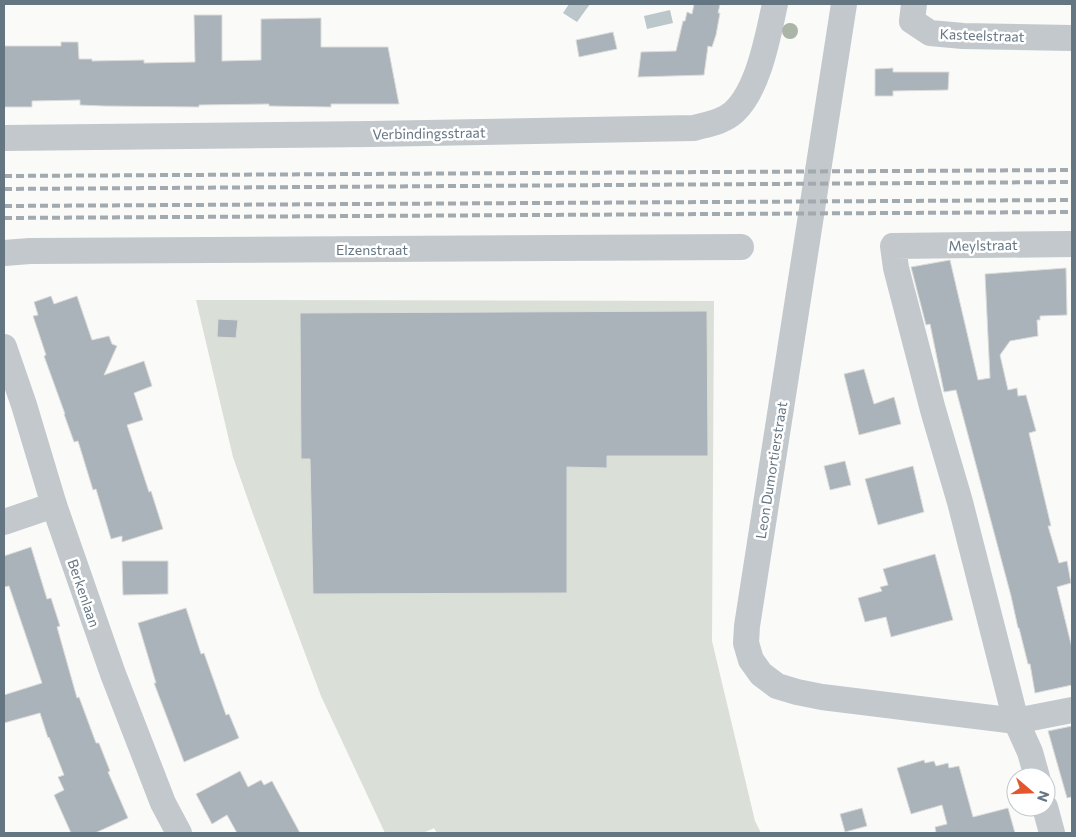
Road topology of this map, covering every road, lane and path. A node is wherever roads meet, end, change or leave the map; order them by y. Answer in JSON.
{"nodes":[{"id":1,"x":775,"y":4,"type":"edge"},
{"id":2,"x":844,"y":4,"type":"edge"},
{"id":3,"x":914,"y":4,"type":"edge"},
{"id":4,"x":1072,"y":38,"type":"edge"},
{"id":5,"x":4,"y":138,"type":"edge"},
{"id":6,"x":1072,"y":244,"type":"edge"},
{"id":7,"x":741,"y":247,"type":"dead end"},
{"id":8,"x":4,"y":253,"type":"edge"},
{"id":9,"x":4,"y":347,"type":"edge"},
{"id":10,"x":54,"y":505,"type":"junction"},
{"id":11,"x":4,"y":522,"type":"edge"},
{"id":12,"x":1072,"y":710,"type":"edge"},
{"id":13,"x":1016,"y":722,"type":"junction"},
{"id":14,"x":1034,"y":767,"type":"edge"},
{"id":15,"x":1048,"y":817,"type":"edge"},
{"id":16,"x":179,"y":833,"type":"edge"},
{"id":17,"x":1052,"y":833,"type":"edge"}],
"edges":[{"from":1,"to":5,"type":"street","name":"Verbindingsstraat"},
{"from":2,"to":13,"type":"street","name":"Leon Dumortierstraat"},
{"from":3,"to":4,"type":"street","name":"Kasteelstraat"},
{"from":6,"to":13,"type":"street","name":"Meylstraat"},
{"from":7,"to":8,"type":"street","name":"Elzenstraat"},
{"from":9,"to":10,"type":"street","name":"Berkenlaan"},
{"from":10,"to":11,"type":"street"},
{"from":10,"to":16,"type":"street","name":"Berkenlaan"},
{"from":12,"to":13,"type":"street","name":"Leon Dumortierstraat"},
{"from":13,"to":14,"type":"street"},
{"from":15,"to":17,"type":"street"}]}
